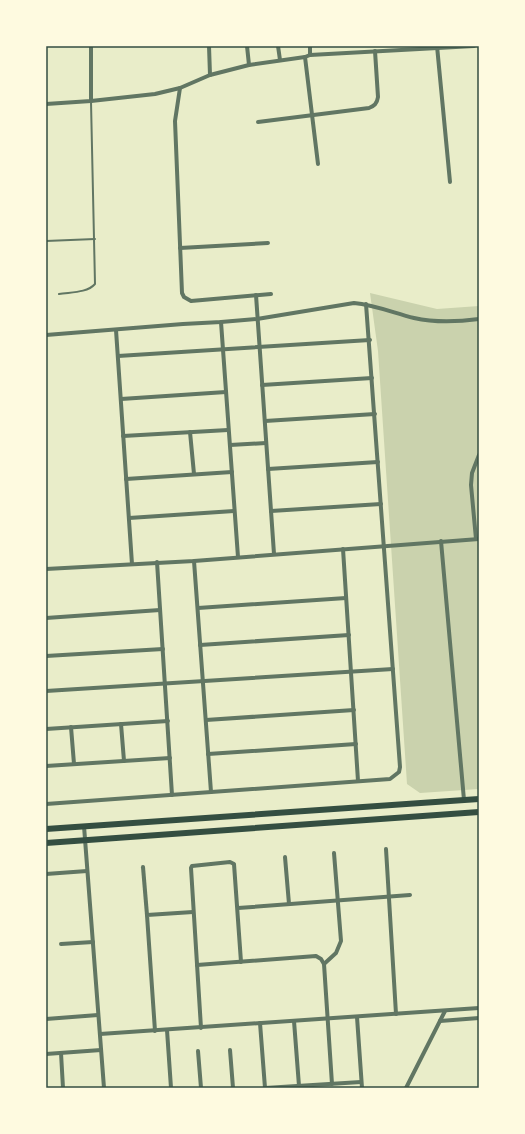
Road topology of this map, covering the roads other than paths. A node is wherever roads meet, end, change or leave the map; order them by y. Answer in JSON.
{"nodes":[{"id":1,"x":91,"y":46,"type":"edge"},
{"id":2,"x":209,"y":46,"type":"edge"},
{"id":3,"x":247,"y":46,"type":"edge"},
{"id":4,"x":278,"y":46,"type":"edge"},
{"id":5,"x":310,"y":46,"type":"edge"},
{"id":6,"x":352,"y":46,"type":"edge"},
{"id":7,"x":468,"y":46,"type":"edge"},
{"id":8,"x":474,"y":46,"type":"edge"},
{"id":9,"x":409,"y":47,"type":"edge"},
{"id":10,"x":438,"y":47,"type":"edge"},
{"id":11,"x":384,"y":48,"type":"edge"},
{"id":12,"x":375,"y":51,"type":"junction"},
{"id":13,"x":353,"y":52,"type":"junction"},
{"id":14,"x":310,"y":55,"type":"junction"},
{"id":15,"x":305,"y":57,"type":"junction"},
{"id":16,"x":280,"y":60,"type":"junction"},
{"id":17,"x":249,"y":66,"type":"junction"},
{"id":18,"x":210,"y":76,"type":"junction"},
{"id":19,"x":180,"y":88,"type":"junction"},
{"id":20,"x":91,"y":101,"type":"junction"},
{"id":21,"x":46,"y":104,"type":"edge"},
{"id":22,"x":312,"y":115,"type":"junction"},
{"id":23,"x":258,"y":122,"type":"dead end"},
{"id":24,"x":318,"y":164,"type":"dead end"},
{"id":25,"x":450,"y":182,"type":"dead end"},
{"id":26,"x":95,"y":239,"type":"junction"},
{"id":27,"x":46,"y":241,"type":"edge"},
{"id":28,"x":268,"y":243,"type":"dead end"},
{"id":29,"x":180,"y":248,"type":"junction"},
{"id":30,"x":59,"y":294,"type":"dead end"},
{"id":31,"x":271,"y":294,"type":"dead end"},
{"id":32,"x":256,"y":295,"type":"junction"},
{"id":33,"x":366,"y":304,"type":"junction"},
{"id":34,"x":257,"y":319,"type":"junction"},
{"id":35,"x":479,"y":319,"type":"edge"},
{"id":36,"x":221,"y":322,"type":"junction"},
{"id":37,"x":116,"y":330,"type":"junction"},
{"id":38,"x":46,"y":335,"type":"edge"},
{"id":39,"x":370,"y":340,"type":"junction"},
{"id":40,"x":259,"y":347,"type":"junction"},
{"id":41,"x":223,"y":349,"type":"junction"},
{"id":42,"x":118,"y":356,"type":"junction"},
{"id":43,"x":372,"y":378,"type":"junction"},
{"id":44,"x":262,"y":385,"type":"junction"},
{"id":45,"x":226,"y":392,"type":"junction"},
{"id":46,"x":120,"y":398,"type":"junction"},
{"id":47,"x":375,"y":414,"type":"junction"},
{"id":48,"x":265,"y":421,"type":"junction"},
{"id":49,"x":228,"y":430,"type":"junction"},
{"id":50,"x":190,"y":432,"type":"junction"},
{"id":51,"x":123,"y":436,"type":"junction"},
{"id":52,"x":266,"y":442,"type":"junction"},
{"id":53,"x":230,"y":445,"type":"junction"},
{"id":54,"x":479,"y":455,"type":"edge"},
{"id":55,"x":378,"y":462,"type":"junction"},
{"id":56,"x":268,"y":469,"type":"junction"},
{"id":57,"x":232,"y":472,"type":"junction"},
{"id":58,"x":194,"y":474,"type":"junction"},
{"id":59,"x":126,"y":479,"type":"junction"},
{"id":60,"x":381,"y":504,"type":"junction"},
{"id":61,"x":234,"y":511,"type":"junction"},
{"id":62,"x":271,"y":511,"type":"junction"},
{"id":63,"x":129,"y":518,"type":"junction"},
{"id":64,"x":478,"y":539,"type":"edge"},
{"id":65,"x":441,"y":542,"type":"junction"},
{"id":66,"x":384,"y":546,"type":"junction"},
{"id":67,"x":343,"y":549,"type":"junction"},
{"id":68,"x":274,"y":554,"type":"junction"},
{"id":69,"x":238,"y":557,"type":"junction"},
{"id":70,"x":194,"y":561,"type":"junction"},
{"id":71,"x":157,"y":562,"type":"junction"},
{"id":72,"x":132,"y":564,"type":"junction"},
{"id":73,"x":46,"y":569,"type":"edge"},
{"id":74,"x":346,"y":598,"type":"junction"},
{"id":75,"x":198,"y":608,"type":"junction"},
{"id":76,"x":160,"y":610,"type":"junction"},
{"id":77,"x":46,"y":618,"type":"edge"},
{"id":78,"x":349,"y":635,"type":"junction"},
{"id":79,"x":200,"y":645,"type":"junction"},
{"id":80,"x":162,"y":649,"type":"junction"},
{"id":81,"x":46,"y":656,"type":"edge"},
{"id":82,"x":393,"y":669,"type":"junction"},
{"id":83,"x":351,"y":672,"type":"junction"},
{"id":84,"x":203,"y":681,"type":"junction"},
{"id":85,"x":165,"y":684,"type":"junction"},
{"id":86,"x":46,"y":691,"type":"edge"},
{"id":87,"x":354,"y":710,"type":"junction"},
{"id":88,"x":206,"y":720,"type":"junction"},
{"id":89,"x":168,"y":721,"type":"junction"},
{"id":90,"x":121,"y":724,"type":"junction"},
{"id":91,"x":72,"y":727,"type":"junction"},
{"id":92,"x":46,"y":729,"type":"edge"},
{"id":93,"x":356,"y":744,"type":"junction"},
{"id":94,"x":208,"y":754,"type":"junction"},
{"id":95,"x":170,"y":758,"type":"junction"},
{"id":96,"x":124,"y":761,"type":"junction"},
{"id":97,"x":74,"y":764,"type":"junction"},
{"id":98,"x":46,"y":766,"type":"edge"},
{"id":99,"x":358,"y":781,"type":"junction"},
{"id":100,"x":211,"y":792,"type":"junction"},
{"id":101,"x":172,"y":795,"type":"junction"},
{"id":102,"x":479,"y":799,"type":"edge"},
{"id":103,"x":464,"y":800,"type":"junction"},
{"id":104,"x":46,"y":804,"type":"edge"},
{"id":105,"x":479,"y":812,"type":"edge"},
{"id":106,"x":84,"y":826,"type":"junction"},
{"id":107,"x":46,"y":829,"type":"edge"},
{"id":108,"x":85,"y":840,"type":"junction"},
{"id":109,"x":46,"y":843,"type":"edge"},
{"id":110,"x":386,"y":849,"type":"dead end"},
{"id":111,"x":334,"y":853,"type":"dead end"},
{"id":112,"x":285,"y":857,"type":"dead end"},
{"id":113,"x":143,"y":867,"type":"dead end"},
{"id":114,"x":87,"y":871,"type":"junction"},
{"id":115,"x":46,"y":874,"type":"edge"},
{"id":116,"x":410,"y":895,"type":"dead end"},
{"id":117,"x":389,"y":896,"type":"junction"},
{"id":118,"x":338,"y":900,"type":"junction"},
{"id":119,"x":289,"y":904,"type":"junction"},
{"id":120,"x":238,"y":908,"type":"junction"},
{"id":121,"x":193,"y":912,"type":"junction"},
{"id":122,"x":147,"y":915,"type":"junction"},
{"id":123,"x":93,"y":942,"type":"junction"},
{"id":124,"x":61,"y":944,"type":"dead end"},
{"id":125,"x":241,"y":962,"type":"junction"},
{"id":126,"x":324,"y":964,"type":"junction"},
{"id":127,"x":197,"y":965,"type":"junction"},
{"id":128,"x":479,"y":1008,"type":"edge"},
{"id":129,"x":445,"y":1011,"type":"junction"},
{"id":130,"x":396,"y":1014,"type":"junction"},
{"id":131,"x":98,"y":1016,"type":"junction"},
{"id":132,"x":357,"y":1017,"type":"junction"},
{"id":133,"x":479,"y":1018,"type":"edge"},
{"id":134,"x":46,"y":1019,"type":"edge"},
{"id":135,"x":328,"y":1019,"type":"junction"},
{"id":136,"x":294,"y":1021,"type":"junction"},
{"id":137,"x":440,"y":1021,"type":"junction"},
{"id":138,"x":260,"y":1023,"type":"junction"},
{"id":139,"x":201,"y":1028,"type":"junction"},
{"id":140,"x":167,"y":1030,"type":"junction"},
{"id":141,"x":155,"y":1031,"type":"junction"},
{"id":142,"x":100,"y":1034,"type":"junction"},
{"id":143,"x":101,"y":1050,"type":"junction"},
{"id":144,"x":230,"y":1050,"type":"dead end"},
{"id":145,"x":198,"y":1051,"type":"dead end"},
{"id":146,"x":61,"y":1053,"type":"junction"},
{"id":147,"x":46,"y":1054,"type":"edge"},
{"id":148,"x":361,"y":1082,"type":"junction"},
{"id":149,"x":332,"y":1084,"type":"junction"},
{"id":150,"x":299,"y":1086,"type":"junction"},
{"id":151,"x":63,"y":1088,"type":"edge"},
{"id":152,"x":104,"y":1088,"type":"edge"},
{"id":153,"x":171,"y":1088,"type":"edge"},
{"id":154,"x":201,"y":1088,"type":"edge"},
{"id":155,"x":233,"y":1088,"type":"edge"},
{"id":156,"x":265,"y":1088,"type":"edge"},
{"id":157,"x":362,"y":1088,"type":"edge"},
{"id":158,"x":406,"y":1088,"type":"edge"}],
"edges":[{"from":1,"to":20,"type":"street"},
{"from":2,"to":18,"type":"street"},
{"from":3,"to":17,"type":"street"},
{"from":4,"to":16,"type":"street"},
{"from":5,"to":14,"type":"street"},
{"from":6,"to":13,"type":"street"},
{"from":7,"to":8,"type":"street"},
{"from":7,"to":10,"type":"street"},
{"from":9,"to":10,"type":"street"},
{"from":9,"to":11,"type":"street"},
{"from":10,"to":25,"type":"street"},
{"from":11,"to":12,"type":"street"},
{"from":12,"to":13,"type":"street"},
{"from":12,"to":22,"type":"street"},
{"from":13,"to":14,"type":"street"},
{"from":14,"to":15,"type":"street"},
{"from":15,"to":16,"type":"street"},
{"from":15,"to":22,"type":"street"},
{"from":16,"to":17,"type":"street"},
{"from":17,"to":18,"type":"street"},
{"from":18,"to":19,"type":"street"},
{"from":19,"to":20,"type":"street"},
{"from":19,"to":29,"type":"street"},
{"from":20,"to":21,"type":"street"},
{"from":20,"to":26,"type":"lane"},
{"from":22,"to":23,"type":"street"},
{"from":22,"to":24,"type":"street"},
{"from":26,"to":27,"type":"lane"},
{"from":26,"to":30,"type":"lane"},
{"from":28,"to":29,"type":"street"},
{"from":29,"to":32,"type":"street"},
{"from":31,"to":32,"type":"street"},
{"from":32,"to":34,"type":"street"},
{"from":33,"to":34,"type":"street"},
{"from":33,"to":35,"type":"street"},
{"from":33,"to":39,"type":"street"},
{"from":34,"to":36,"type":"street"},
{"from":34,"to":40,"type":"street"},
{"from":36,"to":37,"type":"street"},
{"from":36,"to":41,"type":"street"},
{"from":37,"to":38,"type":"street"},
{"from":37,"to":42,"type":"street"},
{"from":39,"to":40,"type":"street"},
{"from":39,"to":43,"type":"street"},
{"from":40,"to":41,"type":"street"},
{"from":40,"to":44,"type":"street"},
{"from":41,"to":42,"type":"street"},
{"from":41,"to":45,"type":"street"},
{"from":42,"to":46,"type":"street"},
{"from":43,"to":44,"type":"street"},
{"from":43,"to":47,"type":"street"},
{"from":44,"to":48,"type":"street"},
{"from":45,"to":46,"type":"street"},
{"from":45,"to":49,"type":"street"},
{"from":46,"to":51,"type":"street"},
{"from":47,"to":48,"type":"street"},
{"from":47,"to":55,"type":"street"},
{"from":48,"to":52,"type":"street"},
{"from":49,"to":50,"type":"street"},
{"from":49,"to":53,"type":"street"},
{"from":50,"to":51,"type":"street"},
{"from":50,"to":58,"type":"street"},
{"from":51,"to":59,"type":"street"},
{"from":52,"to":53,"type":"street"},
{"from":52,"to":56,"type":"street"},
{"from":53,"to":57,"type":"street"},
{"from":54,"to":64,"type":"street"},
{"from":55,"to":56,"type":"street"},
{"from":55,"to":60,"type":"street"},
{"from":56,"to":62,"type":"street"},
{"from":57,"to":58,"type":"street"},
{"from":57,"to":61,"type":"street"},
{"from":58,"to":59,"type":"street"},
{"from":59,"to":63,"type":"street"},
{"from":60,"to":62,"type":"street"},
{"from":60,"to":66,"type":"street"},
{"from":61,"to":63,"type":"street"},
{"from":61,"to":69,"type":"street"},
{"from":62,"to":68,"type":"street"},
{"from":63,"to":72,"type":"street"},
{"from":64,"to":65,"type":"street"},
{"from":65,"to":66,"type":"street"},
{"from":65,"to":103,"type":"street"},
{"from":66,"to":67,"type":"street"},
{"from":66,"to":82,"type":"street"},
{"from":67,"to":68,"type":"street"},
{"from":67,"to":74,"type":"street"},
{"from":68,"to":69,"type":"street"},
{"from":69,"to":70,"type":"street"},
{"from":70,"to":71,"type":"street"},
{"from":70,"to":75,"type":"street"},
{"from":71,"to":72,"type":"street"},
{"from":71,"to":76,"type":"street"},
{"from":72,"to":73,"type":"street"},
{"from":74,"to":75,"type":"street"},
{"from":74,"to":78,"type":"street"},
{"from":75,"to":79,"type":"street"},
{"from":76,"to":77,"type":"street"},
{"from":76,"to":80,"type":"street"},
{"from":78,"to":79,"type":"street"},
{"from":78,"to":83,"type":"street"},
{"from":79,"to":84,"type":"street"},
{"from":80,"to":81,"type":"street"},
{"from":80,"to":85,"type":"street"},
{"from":82,"to":83,"type":"street"},
{"from":82,"to":99,"type":"street"},
{"from":83,"to":84,"type":"street"},
{"from":83,"to":87,"type":"street"},
{"from":84,"to":85,"type":"street"},
{"from":84,"to":88,"type":"street"},
{"from":85,"to":86,"type":"street"},
{"from":85,"to":89,"type":"street"},
{"from":87,"to":88,"type":"street"},
{"from":87,"to":93,"type":"street"},
{"from":88,"to":94,"type":"street"},
{"from":89,"to":90,"type":"street"},
{"from":89,"to":95,"type":"street"},
{"from":90,"to":91,"type":"street"},
{"from":90,"to":96,"type":"street"},
{"from":91,"to":92,"type":"street"},
{"from":91,"to":97,"type":"street"},
{"from":93,"to":94,"type":"street"},
{"from":93,"to":99,"type":"street"},
{"from":94,"to":100,"type":"street"},
{"from":95,"to":96,"type":"street"},
{"from":95,"to":101,"type":"street"},
{"from":96,"to":97,"type":"street"},
{"from":97,"to":98,"type":"street"},
{"from":99,"to":100,"type":"street"},
{"from":100,"to":101,"type":"street"},
{"from":101,"to":104,"type":"street"},
{"from":102,"to":103,"type":"main road"},
{"from":103,"to":106,"type":"main road"},
{"from":105,"to":108,"type":"main road"},
{"from":106,"to":107,"type":"main road"},
{"from":106,"to":108,"type":"street"},
{"from":108,"to":109,"type":"main road"},
{"from":108,"to":114,"type":"street"},
{"from":110,"to":117,"type":"street"},
{"from":111,"to":118,"type":"street"},
{"from":112,"to":119,"type":"street"},
{"from":113,"to":122,"type":"street"},
{"from":114,"to":115,"type":"street"},
{"from":114,"to":123,"type":"street"},
{"from":116,"to":117,"type":"street"},
{"from":117,"to":118,"type":"street"},
{"from":117,"to":130,"type":"street"},
{"from":118,"to":119,"type":"street"},
{"from":118,"to":126,"type":"street"},
{"from":119,"to":120,"type":"street"},
{"from":120,"to":121,"type":"street"},
{"from":120,"to":125,"type":"street"},
{"from":121,"to":122,"type":"street"},
{"from":121,"to":127,"type":"street"},
{"from":122,"to":141,"type":"street"},
{"from":123,"to":124,"type":"street"},
{"from":123,"to":131,"type":"street"},
{"from":125,"to":126,"type":"street"},
{"from":125,"to":127,"type":"street"},
{"from":126,"to":135,"type":"street"},
{"from":127,"to":139,"type":"street"},
{"from":128,"to":129,"type":"street"},
{"from":129,"to":130,"type":"street"},
{"from":129,"to":137,"type":"street"},
{"from":130,"to":132,"type":"street"},
{"from":131,"to":134,"type":"street"},
{"from":131,"to":142,"type":"street"},
{"from":132,"to":135,"type":"street"},
{"from":132,"to":148,"type":"street"},
{"from":133,"to":137,"type":"street"},
{"from":135,"to":136,"type":"street"},
{"from":135,"to":149,"type":"street"},
{"from":136,"to":138,"type":"street"},
{"from":136,"to":150,"type":"street"},
{"from":137,"to":158,"type":"street"},
{"from":138,"to":139,"type":"street"},
{"from":138,"to":156,"type":"street"},
{"from":139,"to":140,"type":"street"},
{"from":140,"to":141,"type":"street"},
{"from":140,"to":153,"type":"street"},
{"from":141,"to":142,"type":"street"},
{"from":142,"to":143,"type":"street"},
{"from":143,"to":146,"type":"street"},
{"from":143,"to":152,"type":"street"},
{"from":144,"to":155,"type":"street"},
{"from":145,"to":154,"type":"street"},
{"from":146,"to":147,"type":"street"},
{"from":146,"to":151,"type":"street"},
{"from":148,"to":149,"type":"street"},
{"from":148,"to":157,"type":"street"},
{"from":149,"to":150,"type":"street"},
{"from":150,"to":156,"type":"street"}]}
